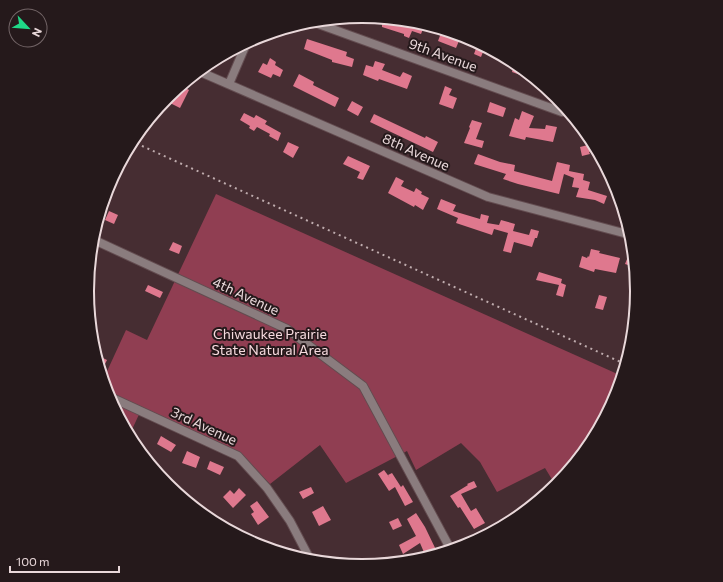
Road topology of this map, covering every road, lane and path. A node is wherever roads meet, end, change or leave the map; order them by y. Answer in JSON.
{"nodes":[{"id":1,"x":323,"y":26,"type":"edge"},
{"id":2,"x":244,"y":50,"type":"edge"},
{"id":3,"x":204,"y":74,"type":"edge"},
{"id":4,"x":229,"y":84,"type":"junction"},
{"id":5,"x":561,"y":112,"type":"edge"},
{"id":6,"x":623,"y":233,"type":"edge"},
{"id":7,"x":98,"y":242,"type":"edge"},
{"id":8,"x":117,"y":400,"type":"edge"},
{"id":9,"x":448,"y":545,"type":"edge"},
{"id":10,"x":307,"y":554,"type":"edge"}],
"edges":[{"from":1,"to":5,"type":"street","name":"9th Avenue"},
{"from":2,"to":4,"type":"street"},
{"from":3,"to":4,"type":"street","name":"8th Avenue"},
{"from":4,"to":6,"type":"street","name":"8th Avenue"},
{"from":7,"to":9,"type":"street","name":"4th Avenue"},
{"from":8,"to":10,"type":"street","name":"3rd Avenue"}]}
